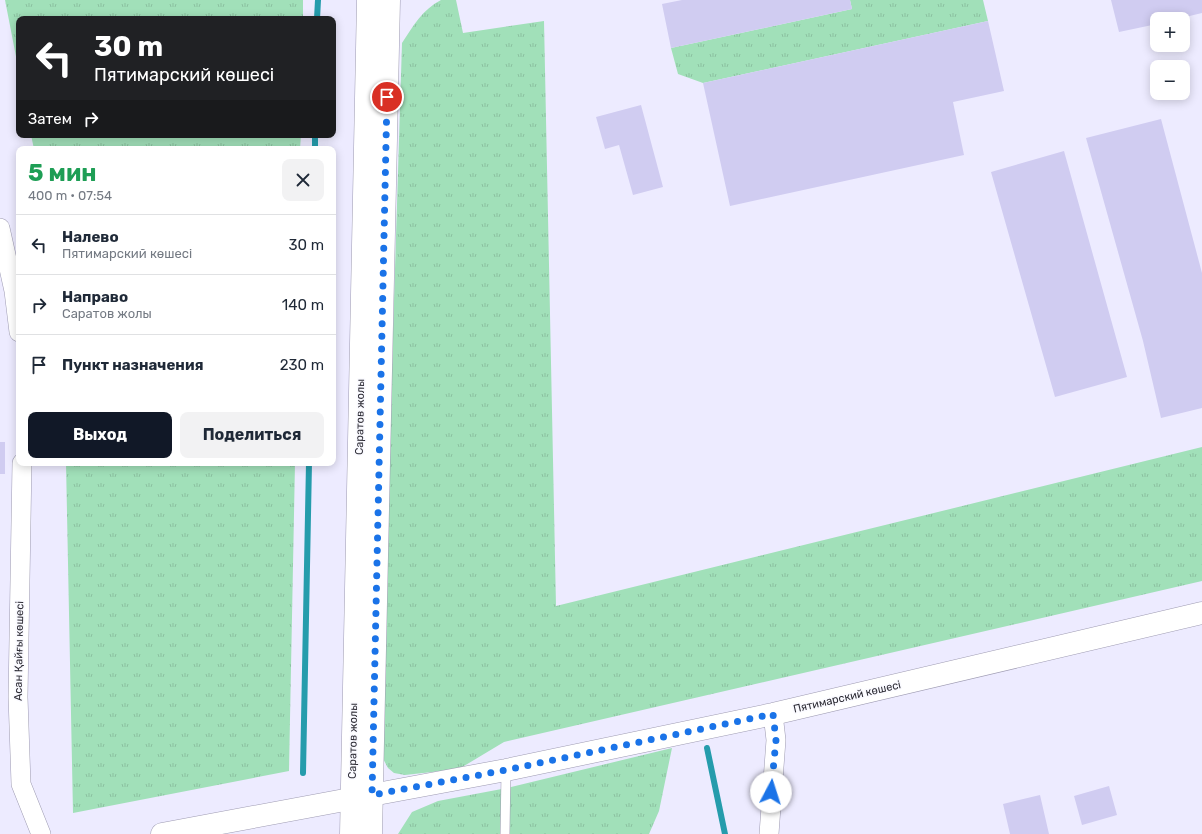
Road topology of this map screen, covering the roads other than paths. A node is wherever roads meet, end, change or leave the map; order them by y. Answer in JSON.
{"nodes":[{"id":1,"x":368,"y":0,"type":"edge"},
{"id":2,"x":389,"y":0,"type":"edge"},
{"id":3,"x":0,"y":228,"type":"edge"},
{"id":4,"x":16,"y":307,"type":"edge"},
{"id":5,"x":22,"y":466,"type":"edge"},
{"id":6,"x":1202,"y":613,"type":"edge"},
{"id":7,"x":773,"y":714,"type":"junction"},
{"id":8,"x":506,"y":770,"type":"junction"},
{"id":9,"x":362,"y":796,"type":"junction"},
{"id":10,"x":41,"y":834,"type":"edge"},
{"id":11,"x":162,"y":834,"type":"edge"},
{"id":12,"x":351,"y":834,"type":"edge"},
{"id":13,"x":371,"y":834,"type":"edge"},
{"id":14,"x":506,"y":834,"type":"edge"},
{"id":15,"x":769,"y":834,"type":"edge"}],
"edges":[{"from":1,"to":9,"type":"main road","name":"Саратов жолы"},
{"from":2,"to":9,"type":"main road","name":"Саратов жолы"},
{"from":3,"to":4,"type":"street"},
{"from":5,"to":10,"type":"street","name":"Асан Қайғы көшесі"},
{"from":6,"to":7,"type":"main road","name":"Пятимарский көшесі"},
{"from":7,"to":8,"type":"main road","name":"Пятимарский көшесі"},
{"from":7,"to":15,"type":"street"},
{"from":8,"to":9,"type":"main road","name":"Пятимарский көшесі"},
{"from":8,"to":14,"type":"lane"},
{"from":9,"to":11,"type":"main road","name":"Пятимарский көшесі"},
{"from":9,"to":12,"type":"main road","name":"Саратов жолы"},
{"from":9,"to":13,"type":"main road","name":"Саратов жолы"}]}
